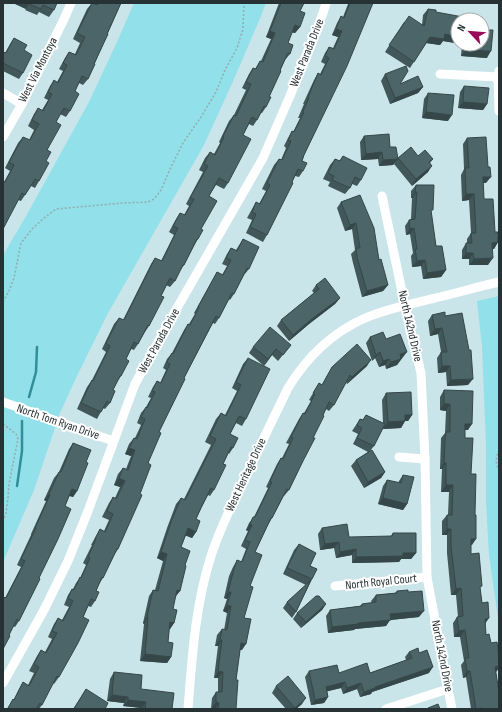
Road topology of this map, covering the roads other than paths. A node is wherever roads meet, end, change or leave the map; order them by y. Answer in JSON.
{"nodes":[{"id":1,"x":71,"y":3,"type":"edge"},
{"id":2,"x":326,"y":3,"type":"edge"},
{"id":3,"x":440,"y":74,"type":"dead end"},
{"id":4,"x":498,"y":74,"type":"edge"},
{"id":5,"x":3,"y":93,"type":"edge"},
{"id":6,"x":22,"y":104,"type":"junction"},
{"id":7,"x":499,"y":111,"type":"edge"},
{"id":8,"x":3,"y":137,"type":"edge"},
{"id":9,"x":382,"y":196,"type":"dead end"},
{"id":10,"x":499,"y":282,"type":"edge"},
{"id":11,"x":405,"y":306,"type":"junction"},
{"id":12,"x":3,"y":402,"type":"edge"},
{"id":13,"x":113,"y":441,"type":"junction"},
{"id":14,"x":398,"y":457,"type":"dead end"},
{"id":15,"x":425,"y":459,"type":"junction"},
{"id":16,"x":427,"y":577,"type":"junction"},
{"id":17,"x":335,"y":586,"type":"dead end"},
{"id":18,"x":3,"y":683,"type":"edge"},
{"id":19,"x":448,"y":689,"type":"junction"},
{"id":20,"x":188,"y":709,"type":"edge"},
{"id":21,"x":386,"y":709,"type":"edge"},
{"id":22,"x":452,"y":709,"type":"edge"}],
"edges":[{"from":1,"to":6,"type":"street","name":"West Via Montoya"},
{"from":2,"to":13,"type":"street","name":"West Parada Drive"},
{"from":3,"to":4,"type":"street"},
{"from":4,"to":7,"type":"street"},
{"from":5,"to":6,"type":"street"},
{"from":6,"to":8,"type":"street","name":"West Via Montoya"},
{"from":9,"to":11,"type":"street","name":"North 142nd Drive"},
{"from":10,"to":11,"type":"street","name":"West Heritage Drive"},
{"from":11,"to":15,"type":"street","name":"North 142nd Drive"},
{"from":11,"to":20,"type":"street","name":"West Heritage Drive"},
{"from":12,"to":13,"type":"street","name":"North Tom Ryan Drive"},
{"from":13,"to":18,"type":"street","name":"West Parada Drive"},
{"from":14,"to":15,"type":"street"},
{"from":15,"to":16,"type":"street","name":"North 142nd Drive"},
{"from":16,"to":17,"type":"street","name":"North Royal Court"},
{"from":16,"to":19,"type":"street","name":"North 142nd Drive"},
{"from":19,"to":21,"type":"street"},
{"from":19,"to":22,"type":"street","name":"North 142nd Drive"}]}
